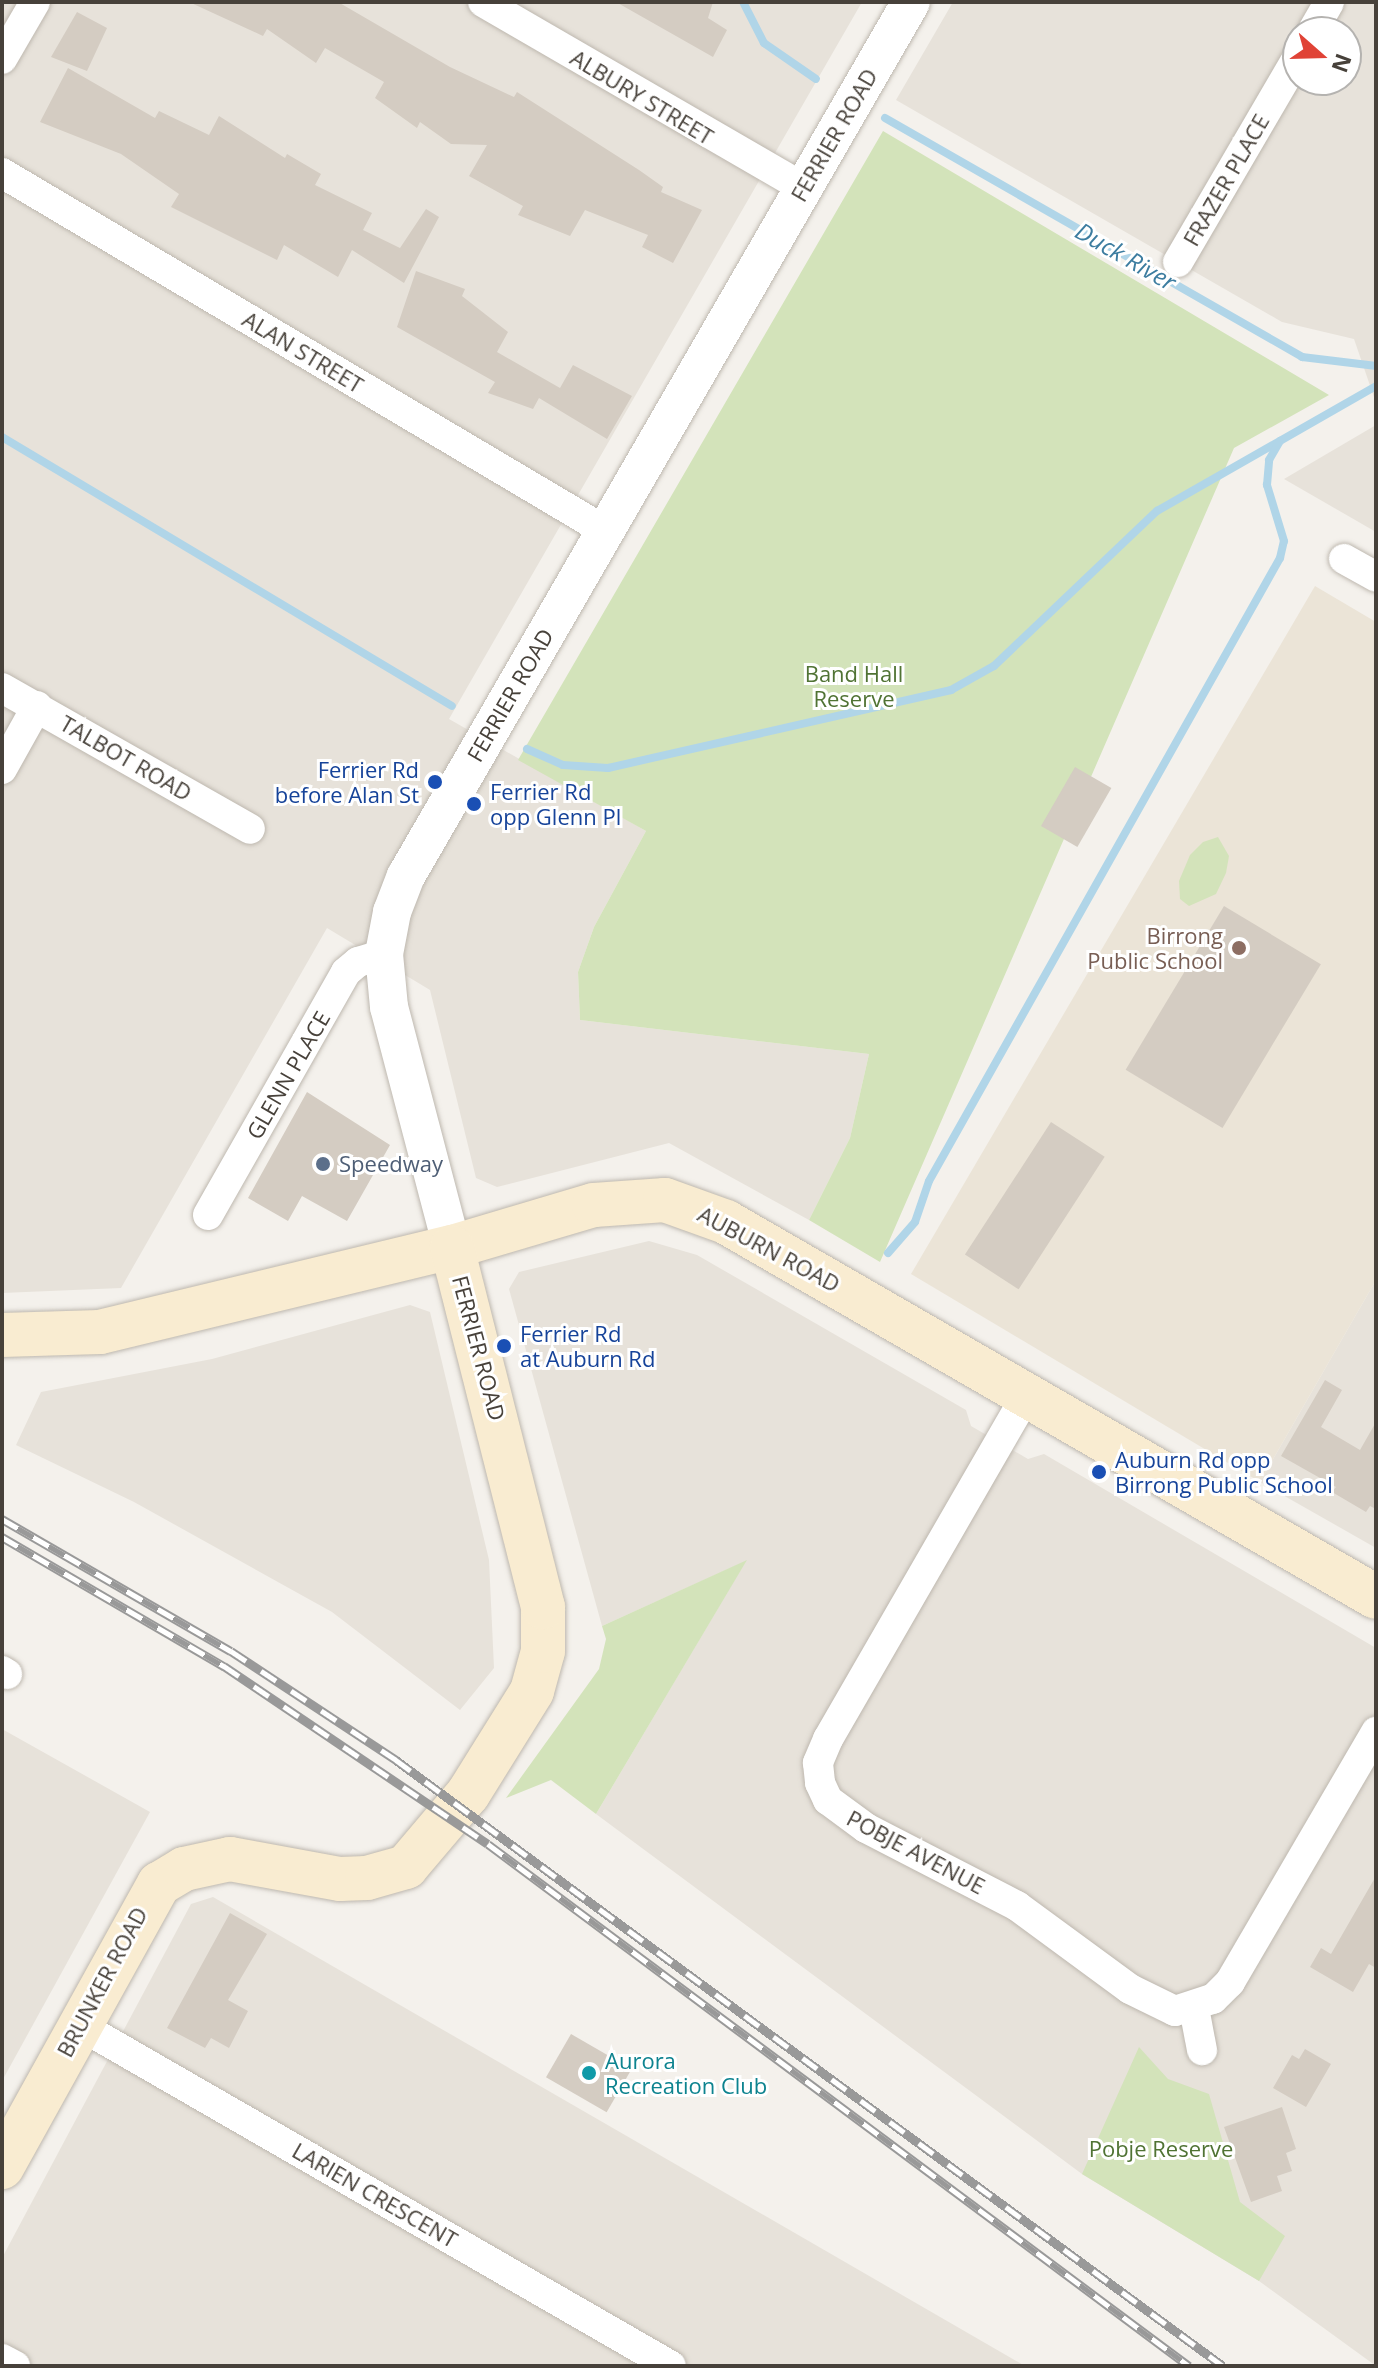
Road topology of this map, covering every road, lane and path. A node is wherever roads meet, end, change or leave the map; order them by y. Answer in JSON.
{"nodes":[{"id":1,"x":35,"y":2,"type":"edge"},
{"id":2,"x":483,"y":2,"type":"edge"},
{"id":3,"x":911,"y":2,"type":"edge"},
{"id":4,"x":2,"y":59,"type":"edge"},
{"id":5,"x":1282,"y":84,"type":"edge"},
{"id":6,"x":2,"y":173,"type":"edge"},
{"id":7,"x":804,"y":188,"type":"junction"},
{"id":8,"x":1178,"y":262,"type":"dead end"},
{"id":9,"x":604,"y":530,"type":"junction"},
{"id":10,"x":1344,"y":559,"type":"dead end"},
{"id":11,"x":1376,"y":577,"type":"edge"},
{"id":12,"x":2,"y":688,"type":"edge"},
{"id":13,"x":37,"y":706,"type":"junction"},
{"id":14,"x":2,"y":769,"type":"edge"},
{"id":15,"x":250,"y":829,"type":"dead end"},
{"id":16,"x":384,"y":954,"type":"junction"},
{"id":17,"x":208,"y":1215,"type":"dead end"},
{"id":18,"x":452,"y":1247,"type":"junction"},
{"id":19,"x":2,"y":1335,"type":"edge"},
{"id":20,"x":1026,"y":1396,"type":"junction"},
{"id":21,"x":1376,"y":1597,"type":"edge"},
{"id":22,"x":1376,"y":1732,"type":"edge"},
{"id":23,"x":392,"y":1873,"type":"joint"},
{"id":24,"x":1194,"y":2008,"type":"junction"},
{"id":25,"x":79,"y":2025,"type":"junction"},
{"id":26,"x":1202,"y":2050,"type":"dead end"},
{"id":27,"x":2,"y":2167,"type":"edge"},
{"id":28,"x":2,"y":2359,"type":"edge"},
{"id":29,"x":15,"y":2366,"type":"edge"},
{"id":30,"x":671,"y":2366,"type":"edge"}],
"edges":[{"from":1,"to":4,"type":"street"},
{"from":2,"to":7,"type":"street","name":"ALBURY STREET"},
{"from":3,"to":7,"type":"street","name":"FERRIER ROAD"},
{"from":5,"to":8,"type":"street","name":"FRAZER PLACE"},
{"from":6,"to":9,"type":"street","name":"ALAN STREET"},
{"from":7,"to":9,"type":"street","name":"FERRIER ROAD"},
{"from":9,"to":16,"type":"street","name":"FERRIER ROAD"},
{"from":10,"to":11,"type":"street"},
{"from":12,"to":13,"type":"street","name":"TALBOT ROAD"},
{"from":13,"to":14,"type":"street"},
{"from":13,"to":15,"type":"street","name":"TALBOT ROAD"},
{"from":16,"to":17,"type":"street","name":"GLENN PLACE"},
{"from":16,"to":18,"type":"street","name":"FERRIER ROAD"},
{"from":18,"to":19,"type":"main road","name":"AUBURN ROAD"},
{"from":18,"to":20,"type":"main road","name":"AUBURN ROAD"},
{"from":18,"to":23,"type":"main road","name":"FERRIER ROAD"},
{"from":20,"to":21,"type":"main road","name":"AUBURN ROAD"},
{"from":20,"to":24,"type":"street","name":"POBJE AVENUE"},
{"from":22,"to":24,"type":"street"},
{"from":23,"to":25,"type":"main road","name":"BRUNKER ROAD"},
{"from":24,"to":26,"type":"street"},
{"from":25,"to":27,"type":"main road","name":"BRUNKER ROAD"},
{"from":25,"to":30,"type":"street","name":"LARIEN CRESCENT"},
{"from":28,"to":29,"type":"street"}]}
